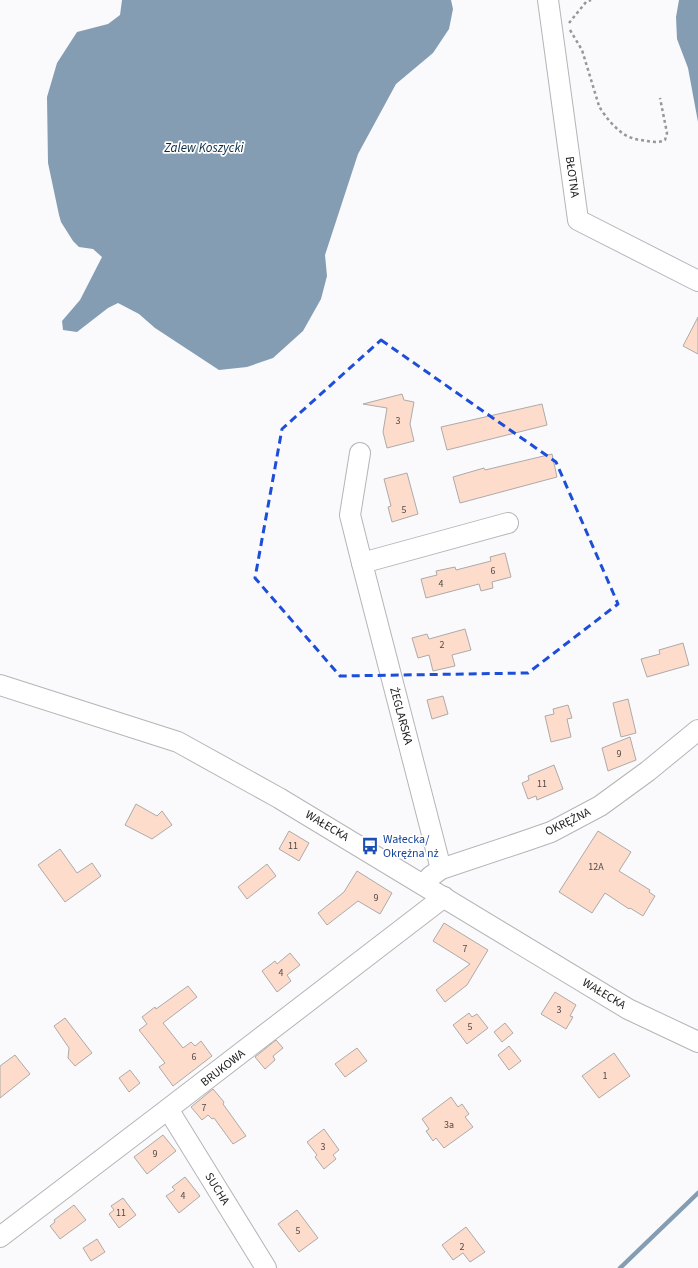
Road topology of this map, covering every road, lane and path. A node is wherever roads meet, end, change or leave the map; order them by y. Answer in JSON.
{"nodes":[{"id":1,"x":548,"y":0,"type":"edge"},
{"id":2,"x":591,"y":0,"type":"edge"},
{"id":3,"x":558,"y":29,"type":"junction"},
{"id":4,"x":660,"y":98,"type":"dead end"},
{"id":5,"x":698,"y":281,"type":"edge"},
{"id":6,"x":360,"y":453,"type":"dead end"},
{"id":7,"x":508,"y":523,"type":"dead end"},
{"id":8,"x":362,"y":563,"type":"junction"},
{"id":9,"x":0,"y":685,"type":"edge"},
{"id":10,"x":698,"y":730,"type":"edge"},
{"id":11,"x":441,"y":869,"type":"junction"},
{"id":12,"x":424,"y":885,"type":"junction"},
{"id":13,"x":444,"y":897,"type":"junction"},
{"id":14,"x":698,"y":1042,"type":"edge"},
{"id":15,"x":168,"y":1110,"type":"junction"},
{"id":16,"x":0,"y":1237,"type":"edge"},
{"id":17,"x":266,"y":1268,"type":"edge"}],
"edges":[{"from":1,"to":3,"type":"street","name":"BŁOTNA"},
{"from":2,"to":3,"type":"path"},
{"from":3,"to":4,"type":"path"},
{"from":3,"to":5,"type":"street","name":"BŁOTNA"},
{"from":6,"to":8,"type":"street","name":"ŻEGLARSKA"},
{"from":7,"to":8,"type":"street"},
{"from":8,"to":11,"type":"street","name":"ŻEGLARSKA"},
{"from":9,"to":12,"type":"street","name":"WAŁECKA"},
{"from":10,"to":11,"type":"street","name":"OKRĘŻNA"},
{"from":11,"to":12,"type":"street","name":"OKRĘŻNA"},
{"from":12,"to":13,"type":"street","name":"WAŁECKA"},
{"from":13,"to":14,"type":"street","name":"WAŁECKA"},
{"from":13,"to":15,"type":"street","name":"BRUKOWA"},
{"from":15,"to":16,"type":"street","name":"BRUKOWA"},
{"from":15,"to":17,"type":"street","name":"SUCHA"}]}
